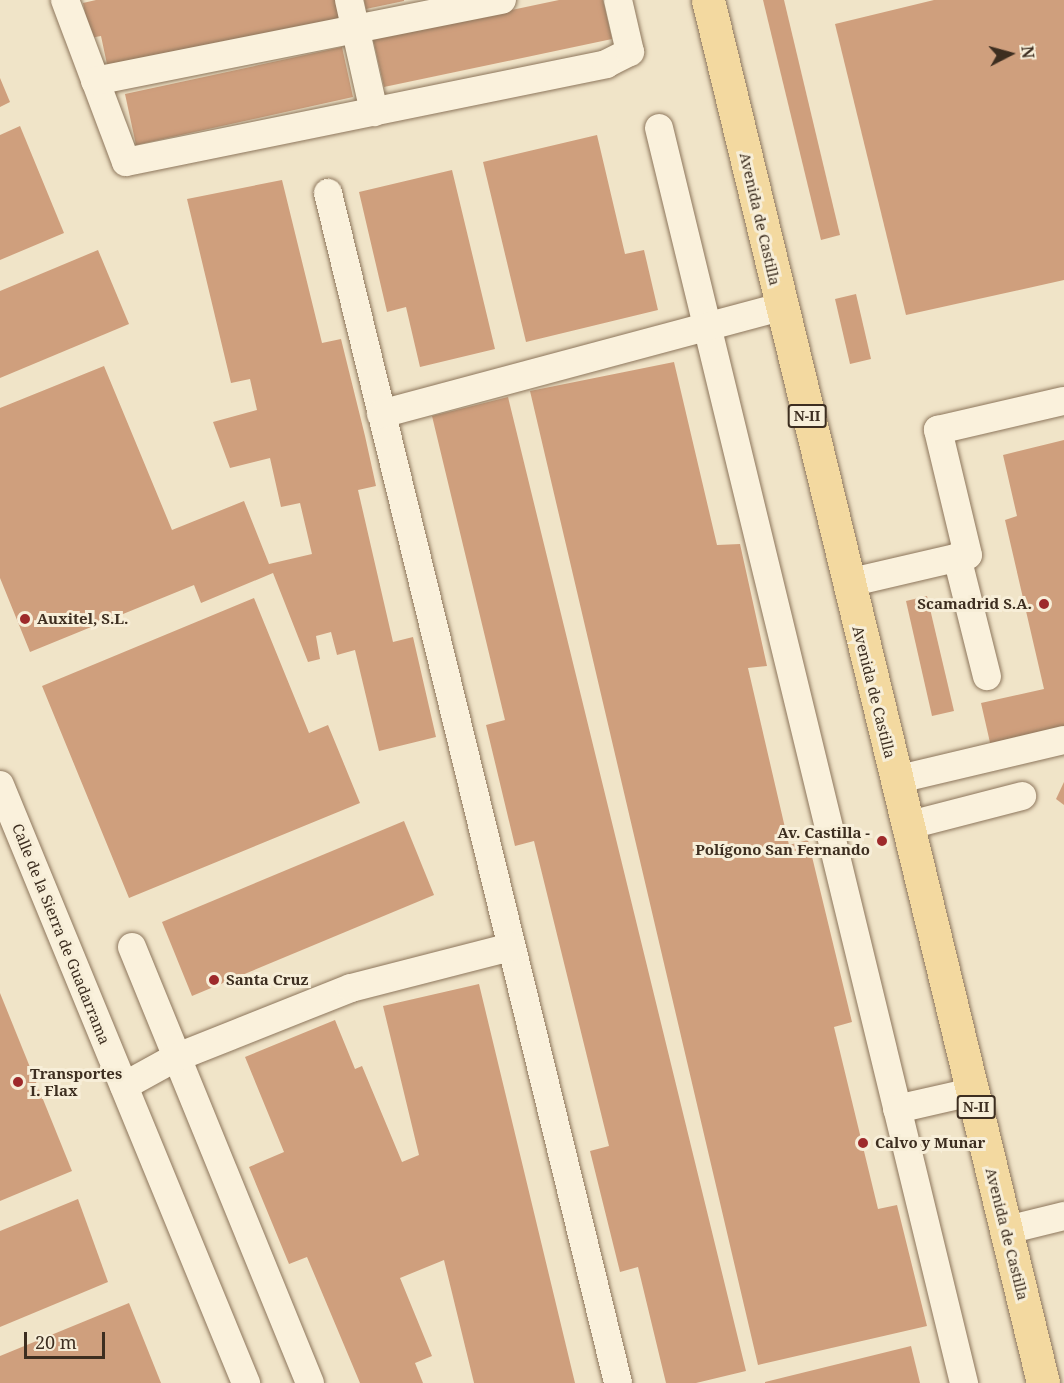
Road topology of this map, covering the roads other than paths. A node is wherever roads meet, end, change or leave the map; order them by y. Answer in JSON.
{"nodes":[{"id":1,"x":65,"y":0,"type":"edge"},
{"id":2,"x":349,"y":0,"type":"edge"},
{"id":3,"x":502,"y":0,"type":"edge"},
{"id":4,"x":618,"y":0,"type":"edge"},
{"id":5,"x":708,"y":0,"type":"edge"},
{"id":6,"x":355,"y":28,"type":"junction"},
{"id":7,"x":95,"y":81,"type":"junction"},
{"id":8,"x":374,"y":112,"type":"junction"},
{"id":9,"x":659,"y":128,"type":"dead end"},
{"id":10,"x":328,"y":193,"type":"dead end"},
{"id":11,"x":781,"y":307,"type":"junction"},
{"id":12,"x":706,"y":325,"type":"junction"},
{"id":13,"x":1064,"y":401,"type":"edge"},
{"id":14,"x":381,"y":414,"type":"junction"},
{"id":15,"x":957,"y":557,"type":"junction"},
{"id":16,"x":848,"y":583,"type":"junction"},
{"id":17,"x":987,"y":676,"type":"dead end"},
{"id":18,"x":1064,"y":740,"type":"edge"},
{"id":19,"x":895,"y":780,"type":"junction"},
{"id":20,"x":0,"y":785,"type":"edge"},
{"id":21,"x":1022,"y":796,"type":"dead end"},
{"id":22,"x":906,"y":826,"type":"junction"},
{"id":23,"x":511,"y":947,"type":"junction"},
{"id":24,"x":132,"y":948,"type":"dead end"},
{"id":25,"x":174,"y":1058,"type":"junction"},
{"id":26,"x":124,"y":1086,"type":"junction"},
{"id":27,"x":972,"y":1092,"type":"junction"},
{"id":28,"x":897,"y":1109,"type":"junction"},
{"id":29,"x":1064,"y":1216,"type":"edge"},
{"id":30,"x":1007,"y":1230,"type":"junction"},
{"id":31,"x":246,"y":1383,"type":"edge"},
{"id":32,"x":310,"y":1383,"type":"edge"},
{"id":33,"x":618,"y":1383,"type":"edge"},
{"id":34,"x":964,"y":1383,"type":"edge"},
{"id":35,"x":1043,"y":1383,"type":"edge"}],
"edges":[{"from":1,"to":7,"type":"street"},
{"from":2,"to":6,"type":"street"},
{"from":3,"to":6,"type":"street"},
{"from":4,"to":8,"type":"street"},
{"from":5,"to":11,"type":"main road","name":"Avenida de Castilla","number":"N-II"},
{"from":6,"to":7,"type":"street"},
{"from":6,"to":8,"type":"street"},
{"from":7,"to":8,"type":"street"},
{"from":9,"to":12,"type":"street"},
{"from":10,"to":14,"type":"street"},
{"from":11,"to":12,"type":"street"},
{"from":11,"to":16,"type":"main road","name":"Avenida de Castilla","number":"N-II"},
{"from":12,"to":14,"type":"street"},
{"from":12,"to":28,"type":"street"},
{"from":13,"to":15,"type":"street"},
{"from":14,"to":23,"type":"street"},
{"from":15,"to":16,"type":"street"},
{"from":15,"to":17,"type":"street"},
{"from":16,"to":19,"type":"main road","name":"Avenida de Castilla","number":"N-II"},
{"from":18,"to":19,"type":"street"},
{"from":19,"to":22,"type":"main road","name":"Avenida de Castilla","number":"N-II"},
{"from":20,"to":26,"type":"street","name":"Calle de la Sierra de Guadarrama"},
{"from":21,"to":22,"type":"street"},
{"from":22,"to":27,"type":"main road","name":"Avenida de Castilla","number":"N-II"},
{"from":23,"to":25,"type":"street"},
{"from":23,"to":33,"type":"street"},
{"from":24,"to":25,"type":"street"},
{"from":25,"to":26,"type":"street"},
{"from":25,"to":32,"type":"street"},
{"from":26,"to":31,"type":"street","name":"Calle de la Sierra de Guadarrama"},
{"from":27,"to":28,"type":"street"},
{"from":27,"to":30,"type":"main road","name":"Avenida de Castilla","number":"N-II"},
{"from":28,"to":34,"type":"street"},
{"from":29,"to":30,"type":"street"},
{"from":30,"to":35,"type":"main road","name":"Avenida de Castilla","number":"N-II"}]}
